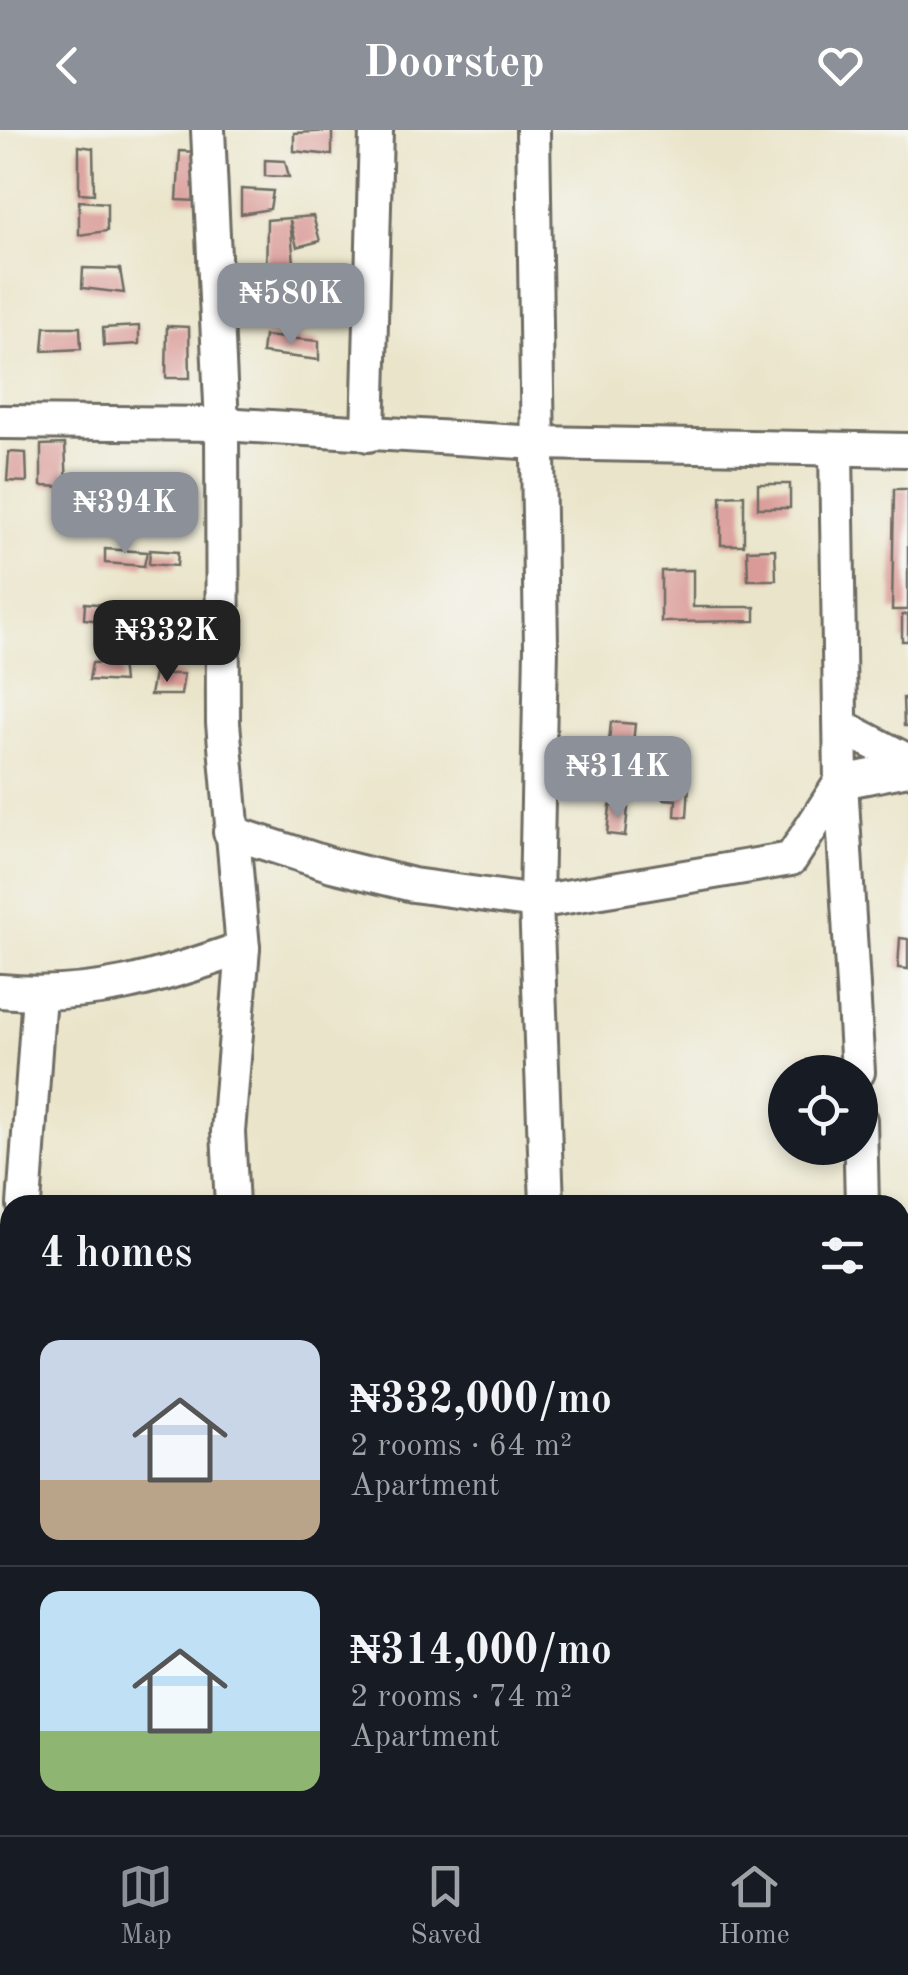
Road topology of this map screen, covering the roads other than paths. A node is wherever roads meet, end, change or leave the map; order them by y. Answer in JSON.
{"nodes":[{"id":1,"x":208,"y":130,"type":"edge"},
{"id":2,"x":376,"y":130,"type":"edge"},
{"id":3,"x":533,"y":130,"type":"edge"},
{"id":4,"x":0,"y":422,"type":"edge"},
{"id":5,"x":222,"y":424,"type":"junction"},
{"id":6,"x":368,"y":435,"type":"junction"},
{"id":7,"x":538,"y":443,"type":"junction"},
{"id":8,"x":836,"y":449,"type":"junction"},
{"id":9,"x":908,"y":450,"type":"edge"},
{"id":10,"x":842,"y":726,"type":"junction"},
{"id":11,"x":908,"y":761,"type":"edge"},
{"id":12,"x":908,"y":769,"type":"edge"},
{"id":13,"x":840,"y":782,"type":"junction"},
{"id":14,"x":230,"y":832,"type":"junction"},
{"id":15,"x":536,"y":902,"type":"junction"},
{"id":16,"x":244,"y":948,"type":"junction"},
{"id":17,"x":0,"y":991,"type":"edge"},
{"id":18,"x":39,"y":994,"type":"junction"},
{"id":19,"x":857,"y":1055,"type":"edge"},
{"id":20,"x":861,"y":1165,"type":"edge"},
{"id":21,"x":25,"y":1195,"type":"edge"},
{"id":22,"x":231,"y":1195,"type":"edge"},
{"id":23,"x":548,"y":1195,"type":"edge"},
{"id":24,"x":862,"y":1195,"type":"edge"}],
"edges":[{"from":1,"to":5,"type":"street"},
{"from":2,"to":6,"type":"street"},
{"from":3,"to":7,"type":"street"},
{"from":4,"to":5,"type":"street"},
{"from":5,"to":6,"type":"street"},
{"from":5,"to":14,"type":"street"},
{"from":6,"to":7,"type":"street"},
{"from":7,"to":8,"type":"street"},
{"from":7,"to":15,"type":"street"},
{"from":8,"to":9,"type":"street"},
{"from":8,"to":10,"type":"street"},
{"from":10,"to":11,"type":"street"},
{"from":10,"to":13,"type":"street"},
{"from":12,"to":13,"type":"street"},
{"from":13,"to":15,"type":"street"},
{"from":13,"to":19,"type":"street"},
{"from":14,"to":15,"type":"street"},
{"from":14,"to":16,"type":"street"},
{"from":15,"to":23,"type":"street"},
{"from":16,"to":18,"type":"street"},
{"from":16,"to":22,"type":"street"},
{"from":17,"to":18,"type":"street"},
{"from":18,"to":21,"type":"street"},
{"from":20,"to":24,"type":"street"}]}
